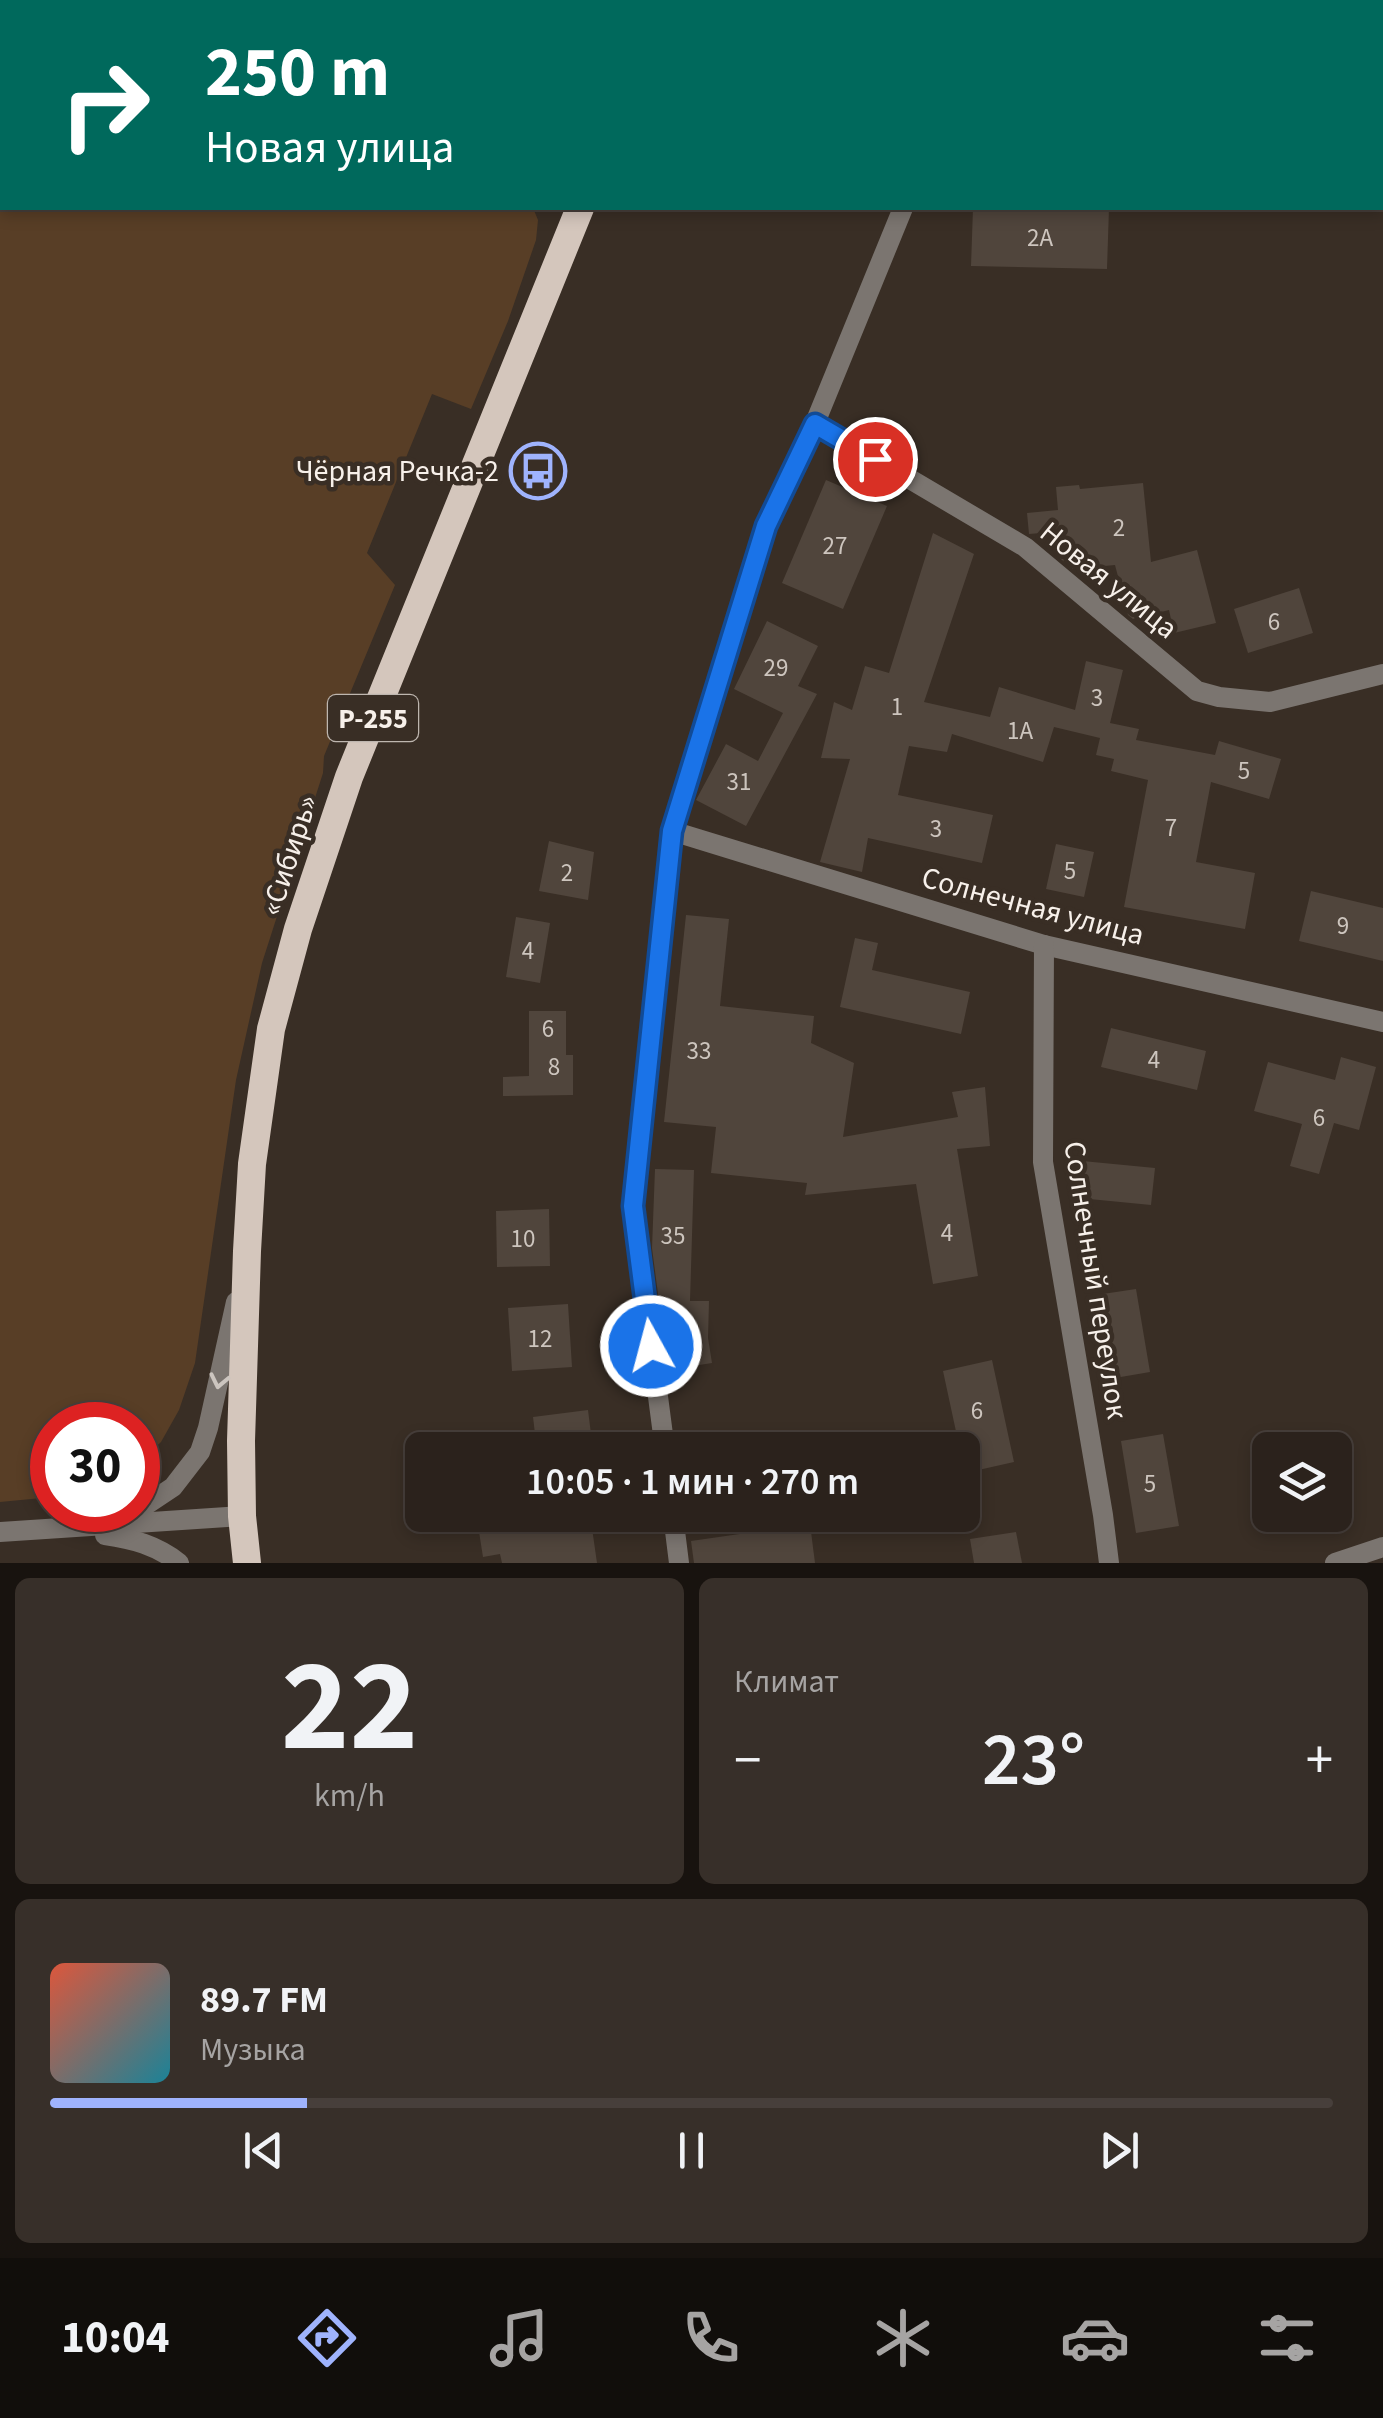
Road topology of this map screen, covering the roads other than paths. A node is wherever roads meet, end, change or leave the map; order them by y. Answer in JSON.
{"nodes":[{"id":1,"x":579,"y":210,"type":"edge"},
{"id":2,"x":902,"y":210,"type":"edge"},
{"id":3,"x":815,"y":424,"type":"junction"},
{"id":4,"x":1383,"y":674,"type":"edge"},
{"id":5,"x":672,"y":831,"type":"junction"},
{"id":6,"x":1044,"y":945,"type":"junction"},
{"id":7,"x":1383,"y":1022,"type":"edge"},
{"id":8,"x":247,"y":1252,"type":"junction"},
{"id":9,"x":662,"y":1432,"type":"edge"},
{"id":10,"x":160,"y":1496,"type":"edge"},
{"id":11,"x":242,"y":1516,"type":"junction"},
{"id":12,"x":160,"y":1522,"type":"edge"},
{"id":13,"x":30,"y":1531,"type":"edge"},
{"id":14,"x":0,"y":1532,"type":"edge"},
{"id":15,"x":83,"y":1532,"type":"edge"},
{"id":16,"x":675,"y":1532,"type":"edge"},
{"id":17,"x":1383,"y":1547,"type":"edge"},
{"id":18,"x":179,"y":1563,"type":"edge"},
{"id":19,"x":247,"y":1563,"type":"edge"},
{"id":20,"x":679,"y":1563,"type":"edge"},
{"id":21,"x":1109,"y":1563,"type":"edge"},
{"id":22,"x":1335,"y":1563,"type":"edge"}],
"edges":[{"from":1,"to":8,"type":"highway","name":"«Сибирь»","number":"Р-255"},
{"from":2,"to":3,"type":"street"},
{"from":3,"to":4,"type":"street","name":"Новая улица"},
{"from":3,"to":5,"type":"street"},
{"from":5,"to":6,"type":"street","name":"Солнечная улица"},
{"from":5,"to":9,"type":"street"},
{"from":6,"to":7,"type":"street","name":"Солнечная улица"},
{"from":6,"to":21,"type":"street","name":"Солнечный переулок"},
{"from":8,"to":10,"type":"street","one_way":true},
{"from":8,"to":11,"type":"highway","name":"«Сибирь»","number":"Р-255"},
{"from":11,"to":12,"type":"street"},
{"from":11,"to":19,"type":"highway","name":"«Сибирь»","number":"Р-255"},
{"from":13,"to":14,"type":"street"},
{"from":15,"to":18,"type":"street"},
{"from":16,"to":20,"type":"street"},
{"from":17,"to":22,"type":"street"}]}
